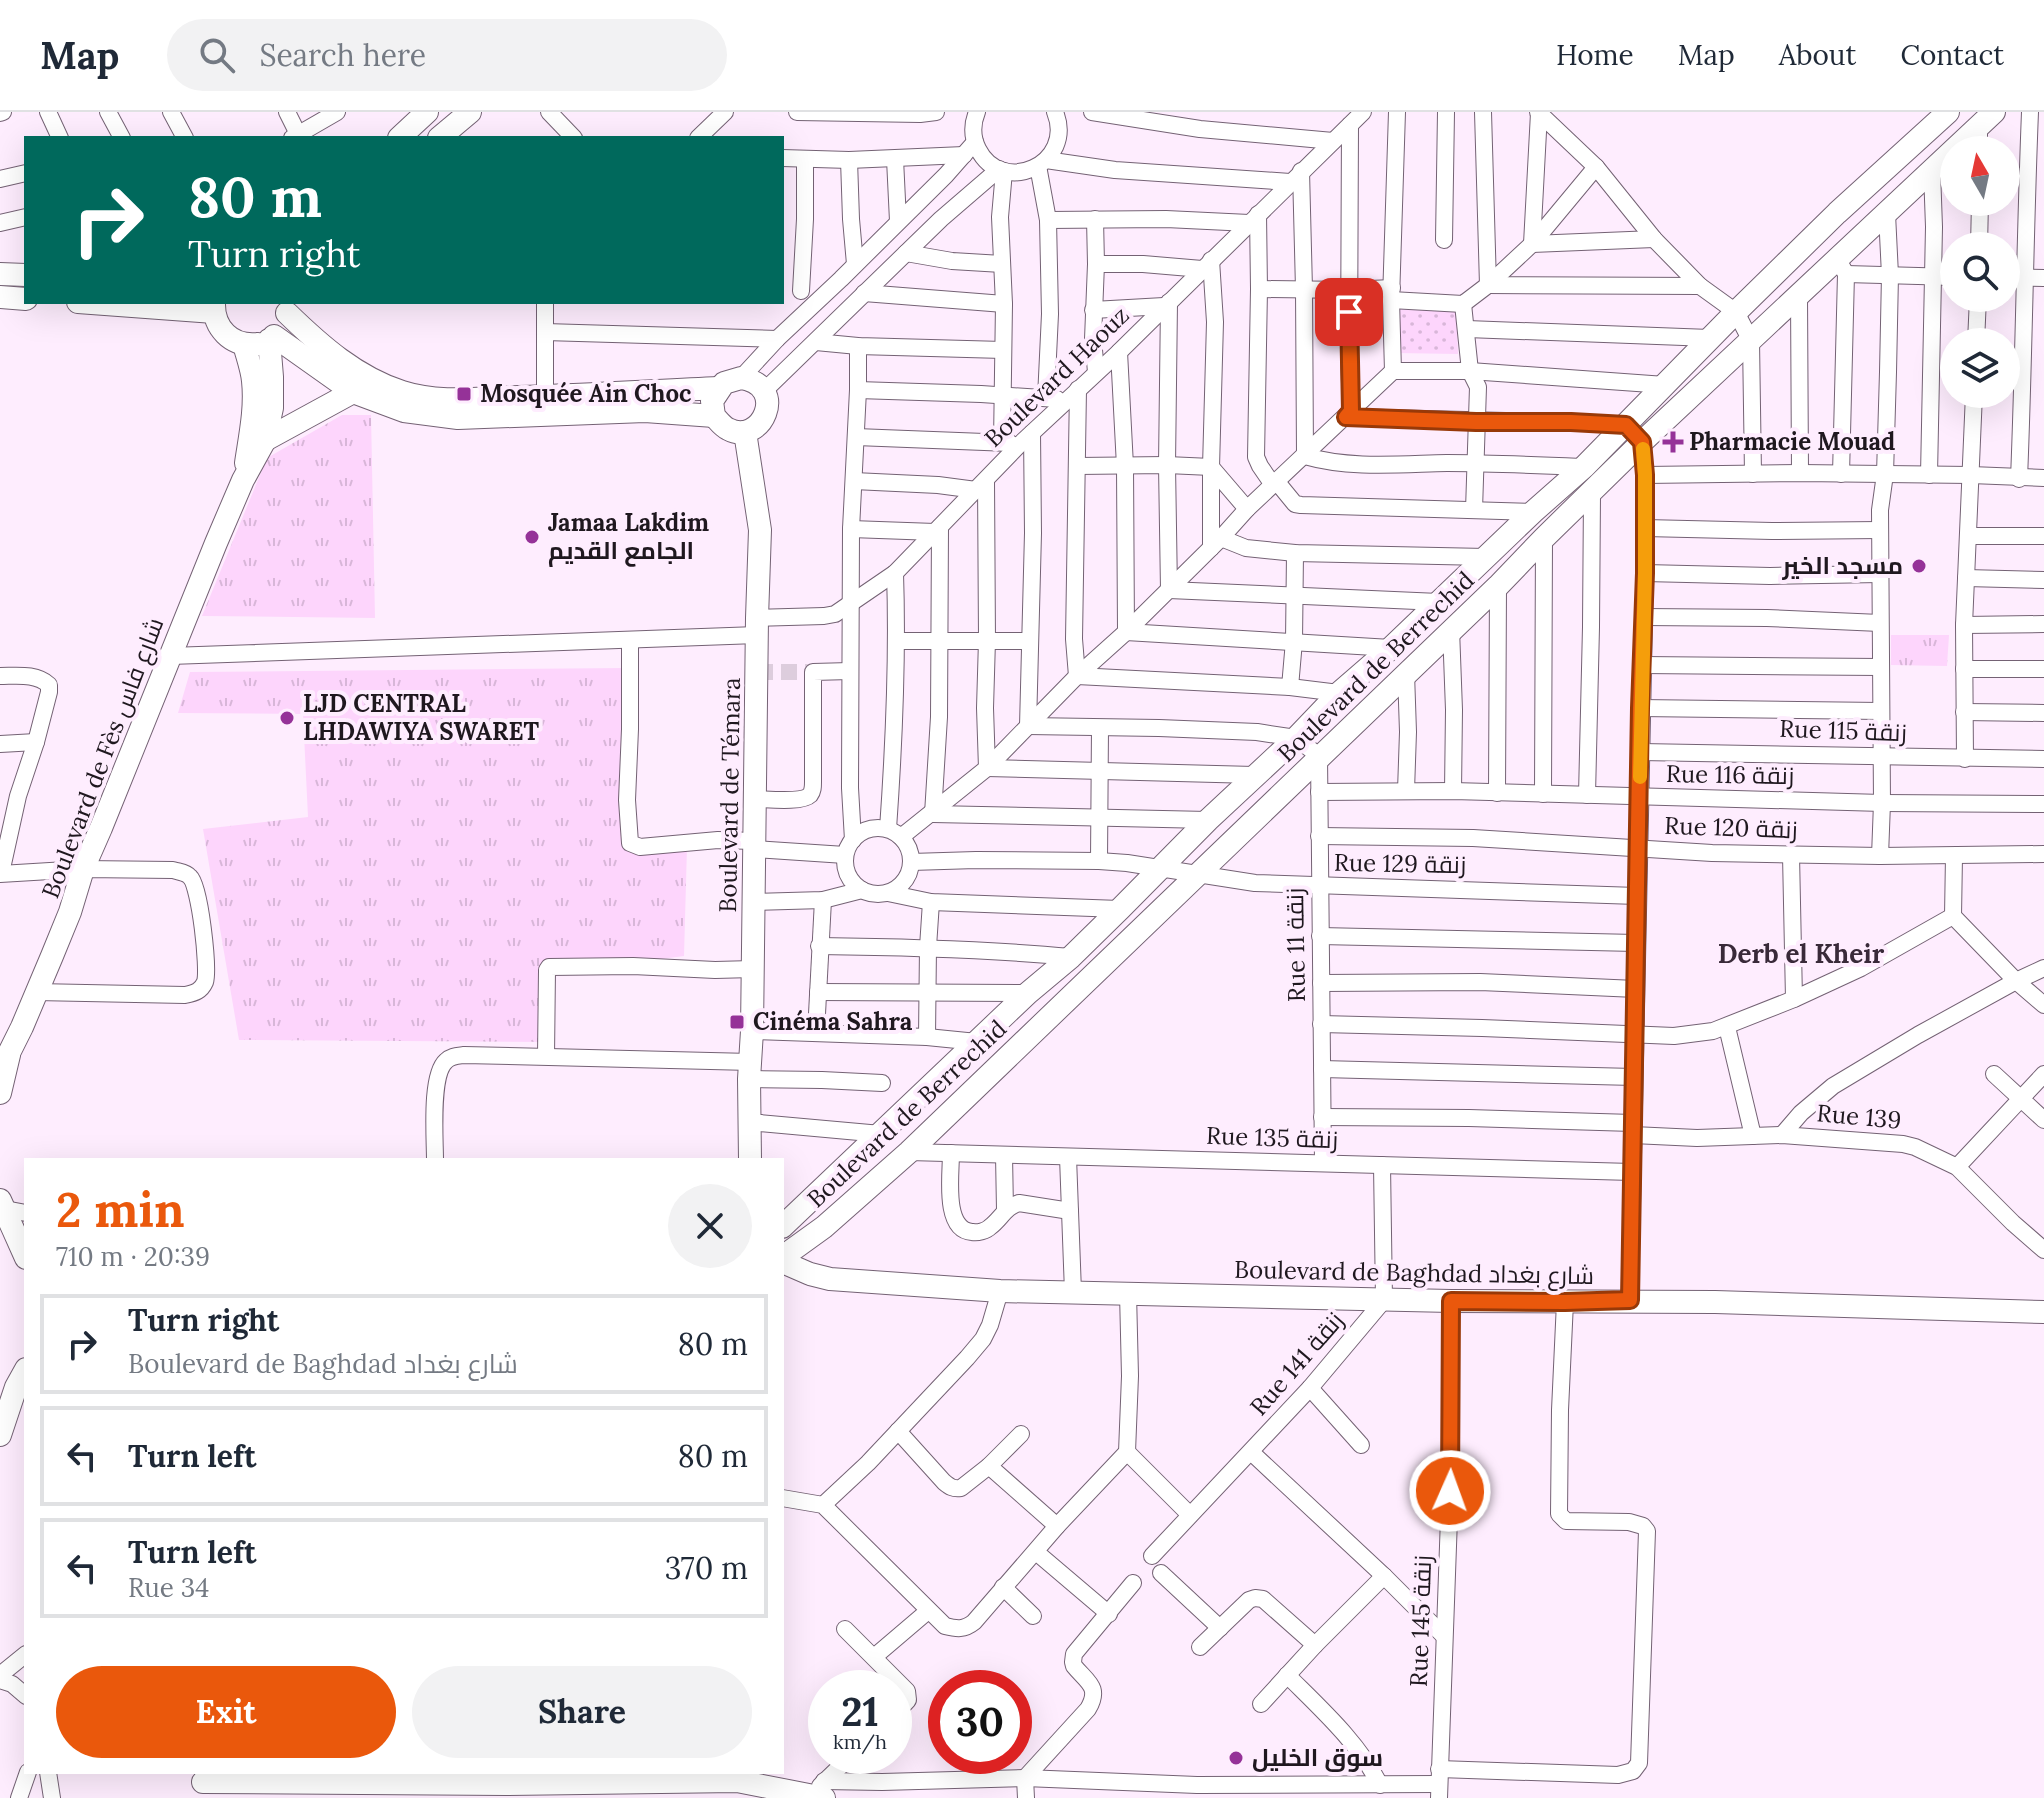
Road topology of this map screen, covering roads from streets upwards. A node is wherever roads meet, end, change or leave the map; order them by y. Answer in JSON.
{"nodes":[{"id":1,"x":48,"y":112,"type":"edge"},
{"id":2,"x":108,"y":112,"type":"edge"},
{"id":3,"x":171,"y":112,"type":"edge"},
{"id":4,"x":287,"y":112,"type":"edge"},
{"id":5,"x":337,"y":112,"type":"edge"},
{"id":6,"x":549,"y":112,"type":"edge"},
{"id":7,"x":725,"y":112,"type":"edge"},
{"id":8,"x":797,"y":112,"type":"edge"},
{"id":9,"x":936,"y":112,"type":"edge"},
{"id":10,"x":977,"y":112,"type":"edge"},
{"id":11,"x":1092,"y":112,"type":"edge"},
{"id":12,"x":1363,"y":112,"type":"edge"},
{"id":13,"x":1397,"y":112,"type":"edge"},
{"id":14,"x":1446,"y":112,"type":"edge"},
{"id":15,"x":1483,"y":112,"type":"edge"},
{"id":16,"x":1538,"y":112,"type":"edge"},
{"id":17,"x":1948,"y":112,"type":"edge"},
{"id":18,"x":2030,"y":112,"type":"edge"},
{"id":19,"x":424,"y":113,"type":"edge"},
{"id":20,"x":1059,"y":114,"type":"edge"},
{"id":21,"x":460,"y":115,"type":"edge"},
{"id":22,"x":1986,"y":119,"type":"edge"},
{"id":23,"x":1350,"y":125,"type":"junction"},
{"id":24,"x":59,"y":136,"type":"edge"},
{"id":25,"x":121,"y":136,"type":"edge"},
{"id":26,"x":184,"y":136,"type":"edge"},
{"id":27,"x":295,"y":136,"type":"edge"},
{"id":28,"x":401,"y":136,"type":"edge"},
{"id":29,"x":439,"y":136,"type":"edge"},
{"id":30,"x":442,"y":136,"type":"edge"},
{"id":31,"x":572,"y":136,"type":"edge"},
{"id":32,"x":700,"y":136,"type":"edge"},
{"id":33,"x":1333,"y":141,"type":"junction"},
{"id":34,"x":970,"y":149,"type":"junction"},
{"id":35,"x":784,"y":158,"type":"edge"},
{"id":36,"x":805,"y":159,"type":"junction"},
{"id":37,"x":895,"y":159,"type":"junction"},
{"id":38,"x":849,"y":160,"type":"junction"},
{"id":39,"x":1042,"y":163,"type":"junction"},
{"id":40,"x":1596,"y":167,"type":"junction"},
{"id":41,"x":1001,"y":170,"type":"junction"},
{"id":42,"x":1932,"y":171,"type":"junction"},
{"id":43,"x":24,"y":173,"type":"edge"},
{"id":44,"x":1296,"y":176,"type":"junction"},
{"id":45,"x":0,"y":179,"type":"edge"},
{"id":46,"x":1887,"y":214,"type":"junction"},
{"id":47,"x":24,"y":217,"type":"edge"},
{"id":48,"x":1254,"y":218,"type":"junction"},
{"id":49,"x":1095,"y":219,"type":"junction"},
{"id":50,"x":1048,"y":220,"type":"junction"},
{"id":51,"x":898,"y":221,"type":"junction"},
{"id":52,"x":0,"y":223,"type":"edge"},
{"id":53,"x":1654,"y":239,"type":"junction"},
{"id":54,"x":1444,"y":240,"type":"dead end"},
{"id":55,"x":1532,"y":244,"type":"junction"},
{"id":56,"x":906,"y":253,"type":"junction"},
{"id":57,"x":855,"y":264,"type":"junction"},
{"id":58,"x":1002,"y":264,"type":"junction"},
{"id":59,"x":1096,"y":264,"type":"junction"},
{"id":60,"x":1206,"y":264,"type":"junction"},
{"id":61,"x":1842,"y":267,"type":"junction"},
{"id":62,"x":0,"y":274,"type":"edge"},
{"id":63,"x":24,"y":275,"type":"edge"},
{"id":64,"x":1890,"y":275,"type":"junction"},
{"id":65,"x":1933,"y":276,"type":"junction"},
{"id":66,"x":1940,"y":276,"type":"edge"},
{"id":67,"x":2020,"y":277,"type":"edge"},
{"id":68,"x":2024,"y":277,"type":"junction"},
{"id":69,"x":2044,"y":278,"type":"edge"},
{"id":70,"x":1488,"y":285,"type":"junction"},
{"id":71,"x":1700,"y":286,"type":"junction"},
{"id":72,"x":1259,"y":289,"type":"junction"},
{"id":73,"x":1304,"y":289,"type":"junction"},
{"id":74,"x":1349,"y":290,"type":"junction"},
{"id":75,"x":784,"y":291,"type":"edge"},
{"id":76,"x":801,"y":291,"type":"junction"},
{"id":77,"x":864,"y":293,"type":"junction"},
{"id":78,"x":825,"y":294,"type":"junction"},
{"id":79,"x":1392,"y":294,"type":"junction"},
{"id":80,"x":1799,"y":296,"type":"junction"},
{"id":81,"x":0,"y":297,"type":"edge"},
{"id":82,"x":24,"y":299,"type":"edge"},
{"id":83,"x":132,"y":304,"type":"edge"},
{"id":84,"x":545,"y":304,"type":"edge"},
{"id":85,"x":1004,"y":304,"type":"junction"},
{"id":86,"x":1166,"y":304,"type":"junction"},
{"id":87,"x":1463,"y":304,"type":"junction"},
{"id":88,"x":214,"y":307,"type":"edge"},
{"id":89,"x":287,"y":308,"type":"edge"},
{"id":90,"x":1093,"y":310,"type":"junction"},
{"id":91,"x":1736,"y":312,"type":"junction"},
{"id":92,"x":1467,"y":329,"type":"junction"},
{"id":93,"x":545,"y":332,"type":"junction"},
{"id":94,"x":271,"y":338,"type":"junction"},
{"id":95,"x":1710,"y":338,"type":"junction"},
{"id":96,"x":777,"y":339,"type":"junction"},
{"id":97,"x":1751,"y":341,"type":"junction"},
{"id":98,"x":816,"y":342,"type":"junction"},
{"id":99,"x":244,"y":344,"type":"junction"},
{"id":100,"x":858,"y":346,"type":"junction"},
{"id":101,"x":1003,"y":350,"type":"junction"},
{"id":102,"x":1119,"y":352,"type":"junction"},
{"id":103,"x":1393,"y":371,"type":"junction"},
{"id":104,"x":1470,"y":371,"type":"junction"},
{"id":105,"x":1096,"y":372,"type":"junction"},
{"id":106,"x":741,"y":378,"type":"junction"},
{"id":107,"x":1665,"y":385,"type":"junction"},
{"id":108,"x":719,"y":388,"type":"junction"},
{"id":109,"x":858,"y":390,"type":"junction"},
{"id":110,"x":764,"y":391,"type":"junction"},
{"id":111,"x":353,"y":392,"type":"junction"},
{"id":112,"x":1004,"y":395,"type":"junction"},
{"id":113,"x":1072,"y":395,"type":"junction"},
{"id":114,"x":1046,"y":398,"type":"junction"},
{"id":115,"x":545,"y":405,"type":"junction"},
{"id":116,"x":1973,"y":408,"type":"edge"},
{"id":117,"x":1348,"y":414,"type":"junction"},
{"id":118,"x":714,"y":416,"type":"junction"},
{"id":119,"x":1476,"y":422,"type":"junction"},
{"id":120,"x":1626,"y":425,"type":"junction"},
{"id":121,"x":745,"y":432,"type":"junction"},
{"id":122,"x":1032,"y":433,"type":"junction"},
{"id":123,"x":856,"y":437,"type":"junction"},
{"id":124,"x":265,"y":440,"type":"junction"},
{"id":125,"x":1642,"y":442,"type":"junction"},
{"id":126,"x":1011,"y":443,"type":"junction"},
{"id":127,"x":1305,"y":456,"type":"junction"},
{"id":128,"x":1476,"y":463,"type":"junction"},
{"id":129,"x":1167,"y":465,"type":"junction"},
{"id":130,"x":1077,"y":466,"type":"junction"},
{"id":131,"x":1125,"y":466,"type":"junction"},
{"id":132,"x":1211,"y":467,"type":"junction"},
{"id":133,"x":1584,"y":467,"type":"junction"},
{"id":134,"x":1800,"y":473,"type":"junction"},
{"id":135,"x":1753,"y":474,"type":"junction"},
{"id":136,"x":1841,"y":474,"type":"junction"},
{"id":137,"x":1885,"y":474,"type":"junction"},
{"id":138,"x":1645,"y":475,"type":"junction"},
{"id":139,"x":1929,"y":475,"type":"junction"},
{"id":140,"x":1971,"y":475,"type":"junction"},
{"id":141,"x":2044,"y":478,"type":"edge"},
{"id":142,"x":2019,"y":479,"type":"junction"},
{"id":143,"x":243,"y":480,"type":"junction"},
{"id":144,"x":854,"y":481,"type":"junction"},
{"id":145,"x":1275,"y":483,"type":"junction"},
{"id":146,"x":981,"y":485,"type":"junction"},
{"id":147,"x":1592,"y":494,"type":"junction"},
{"id":148,"x":1247,"y":509,"type":"junction"},
{"id":149,"x":1474,"y":510,"type":"junction"},
{"id":150,"x":1533,"y":512,"type":"junction"},
{"id":151,"x":1645,"y":528,"type":"junction"},
{"id":152,"x":851,"y":529,"type":"junction"},
{"id":153,"x":937,"y":530,"type":"junction"},
{"id":154,"x":1880,"y":530,"type":"junction"},
{"id":155,"x":1968,"y":536,"type":"junction"},
{"id":156,"x":2044,"y":536,"type":"edge"},
{"id":157,"x":1544,"y":538,"type":"junction"},
{"id":158,"x":1216,"y":543,"type":"junction"},
{"id":159,"x":1295,"y":553,"type":"junction"},
{"id":160,"x":1486,"y":557,"type":"junction"},
{"id":161,"x":895,"y":573,"type":"junction"},
{"id":162,"x":1645,"y":573,"type":"junction"},
{"id":163,"x":1880,"y":574,"type":"junction"},
{"id":164,"x":1966,"y":578,"type":"junction"},
{"id":165,"x":2044,"y":580,"type":"edge"},
{"id":166,"x":1498,"y":586,"type":"junction"},
{"id":167,"x":1169,"y":590,"type":"junction"},
{"id":168,"x":1295,"y":596,"type":"junction"},
{"id":169,"x":1439,"y":602,"type":"junction"},
{"id":170,"x":851,"y":604,"type":"junction"},
{"id":171,"x":1643,"y":617,"type":"junction"},
{"id":172,"x":1880,"y":623,"type":"junction"},
{"id":173,"x":2044,"y":624,"type":"edge"},
{"id":174,"x":1964,"y":625,"type":"junction"},
{"id":175,"x":757,"y":626,"type":"junction"},
{"id":176,"x":1451,"y":629,"type":"junction"},
{"id":177,"x":1126,"y":632,"type":"junction"},
{"id":178,"x":630,"y":640,"type":"junction"},
{"id":179,"x":939,"y":640,"type":"junction"},
{"id":180,"x":987,"y":640,"type":"junction"},
{"id":181,"x":897,"y":641,"type":"junction"},
{"id":182,"x":1029,"y":641,"type":"junction"},
{"id":183,"x":1294,"y":641,"type":"junction"},
{"id":184,"x":1391,"y":648,"type":"junction"},
{"id":185,"x":170,"y":656,"type":"junction"},
{"id":186,"x":1642,"y":665,"type":"junction"},
{"id":187,"x":1881,"y":667,"type":"junction"},
{"id":188,"x":1964,"y":669,"type":"junction"},
{"id":189,"x":2044,"y":669,"type":"edge"},
{"id":190,"x":850,"y":671,"type":"junction"},
{"id":191,"x":1406,"y":673,"type":"junction"},
{"id":192,"x":0,"y":676,"type":"edge"},
{"id":193,"x":1077,"y":676,"type":"junction"},
{"id":194,"x":1290,"y":687,"type":"junction"},
{"id":195,"x":1339,"y":693,"type":"junction"},
{"id":196,"x":1640,"y":708,"type":"junction"},
{"id":197,"x":1881,"y":711,"type":"junction"},
{"id":198,"x":1964,"y":712,"type":"junction"},
{"id":199,"x":2044,"y":713,"type":"edge"},
{"id":200,"x":1028,"y":726,"type":"junction"},
{"id":201,"x":1100,"y":728,"type":"junction"},
{"id":202,"x":1296,"y":738,"type":"junction"},
{"id":203,"x":36,"y":742,"type":"junction"},
{"id":204,"x":0,"y":744,"type":"edge"},
{"id":205,"x":1641,"y":752,"type":"junction"},
{"id":206,"x":1319,"y":756,"type":"junction"},
{"id":207,"x":1881,"y":756,"type":"junction"},
{"id":208,"x":1965,"y":759,"type":"junction"},
{"id":209,"x":2044,"y":759,"type":"edge"},
{"id":210,"x":987,"y":768,"type":"junction"},
{"id":211,"x":1101,"y":772,"type":"junction"},
{"id":212,"x":1254,"y":775,"type":"junction"},
{"id":213,"x":1406,"y":791,"type":"junction"},
{"id":214,"x":1453,"y":791,"type":"junction"},
{"id":215,"x":1319,"y":792,"type":"junction"},
{"id":216,"x":1497,"y":793,"type":"junction"},
{"id":217,"x":1543,"y":794,"type":"junction"},
{"id":218,"x":1587,"y":795,"type":"junction"},
{"id":219,"x":18,"y":796,"type":"junction"},
{"id":220,"x":0,"y":797,"type":"edge"},
{"id":221,"x":1640,"y":798,"type":"junction"},
{"id":222,"x":755,"y":799,"type":"junction"},
{"id":223,"x":1882,"y":803,"type":"junction"},
{"id":224,"x":2044,"y":804,"type":"edge"},
{"id":225,"x":933,"y":814,"type":"junction"},
{"id":226,"x":1100,"y":817,"type":"junction"},
{"id":227,"x":1208,"y":820,"type":"junction"},
{"id":228,"x":895,"y":833,"type":"junction"},
{"id":229,"x":1319,"y":836,"type":"junction"},
{"id":230,"x":754,"y":845,"type":"junction"},
{"id":231,"x":849,"y":847,"type":"junction"},
{"id":232,"x":1639,"y":847,"type":"junction"},
{"id":233,"x":2044,"y":854,"type":"edge"},
{"id":234,"x":1791,"y":855,"type":"junction"},
{"id":235,"x":1880,"y":856,"type":"junction"},
{"id":236,"x":1954,"y":856,"type":"junction"},
{"id":237,"x":1099,"y":861,"type":"junction"},
{"id":238,"x":911,"y":862,"type":"junction"},
{"id":239,"x":1162,"y":868,"type":"junction"},
{"id":240,"x":83,"y":869,"type":"junction"},
{"id":241,"x":1,"y":874,"type":"edge"},
{"id":242,"x":1198,"y":874,"type":"junction"},
{"id":243,"x":1320,"y":886,"type":"junction"},
{"id":244,"x":862,"y":890,"type":"junction"},
{"id":245,"x":888,"y":893,"type":"junction"},
{"id":246,"x":1637,"y":896,"type":"junction"},
{"id":247,"x":823,"y":900,"type":"junction"},
{"id":248,"x":755,"y":902,"type":"junction"},
{"id":249,"x":931,"y":902,"type":"junction"},
{"id":250,"x":1120,"y":909,"type":"junction"},
{"id":251,"x":1953,"y":916,"type":"junction"},
{"id":252,"x":1320,"y":936,"type":"junction"},
{"id":253,"x":1636,"y":943,"type":"junction"},
{"id":254,"x":819,"y":946,"type":"junction"},
{"id":255,"x":928,"y":947,"type":"junction"},
{"id":256,"x":1071,"y":957,"type":"junction"},
{"id":257,"x":2044,"y":968,"type":"edge"},
{"id":258,"x":753,"y":969,"type":"junction"},
{"id":259,"x":2016,"y":981,"type":"junction"},
{"id":260,"x":1321,"y":983,"type":"junction"},
{"id":261,"x":1636,"y":989,"type":"junction"},
{"id":262,"x":36,"y":992,"type":"junction"},
{"id":263,"x":818,"y":992,"type":"junction"},
{"id":264,"x":928,"y":993,"type":"junction"},
{"id":265,"x":1028,"y":993,"type":"junction"},
{"id":266,"x":1794,"y":999,"type":"junction"},
{"id":267,"x":2044,"y":1005,"type":"edge"},
{"id":268,"x":1321,"y":1024,"type":"junction"},
{"id":269,"x":1727,"y":1027,"type":"junction"},
{"id":270,"x":752,"y":1031,"type":"junction"},
{"id":271,"x":816,"y":1033,"type":"junction"},
{"id":272,"x":1636,"y":1033,"type":"junction"},
{"id":273,"x":927,"y":1037,"type":"junction"},
{"id":274,"x":977,"y":1042,"type":"junction"},
{"id":275,"x":546,"y":1056,"type":"junction"},
{"id":276,"x":4,"y":1060,"type":"edge"},
{"id":277,"x":1322,"y":1069,"type":"junction"},
{"id":278,"x":750,"y":1071,"type":"junction"},
{"id":279,"x":1994,"y":1074,"type":"dead end"},
{"id":280,"x":2044,"y":1074,"type":"edge"},
{"id":281,"x":1634,"y":1077,"type":"junction"},
{"id":282,"x":882,"y":1083,"type":"dead end"},
{"id":283,"x":0,"y":1093,"type":"edge"},
{"id":284,"x":2020,"y":1098,"type":"junction"},
{"id":285,"x":1322,"y":1117,"type":"junction"},
{"id":286,"x":2044,"y":1120,"type":"edge"},
{"id":287,"x":749,"y":1122,"type":"junction"},
{"id":288,"x":1633,"y":1129,"type":"junction"},
{"id":289,"x":881,"y":1134,"type":"junction"},
{"id":290,"x":1782,"y":1135,"type":"junction"},
{"id":291,"x":1753,"y":1136,"type":"junction"},
{"id":292,"x":909,"y":1152,"type":"junction"},
{"id":293,"x":951,"y":1153,"type":"junction"},
{"id":294,"x":1004,"y":1155,"type":"junction"},
{"id":295,"x":1068,"y":1157,"type":"junction"},
{"id":296,"x":435,"y":1158,"type":"edge"},
{"id":297,"x":750,"y":1158,"type":"edge"},
{"id":298,"x":1323,"y":1163,"type":"junction"},
{"id":299,"x":1382,"y":1165,"type":"junction"},
{"id":300,"x":1957,"y":1167,"type":"junction"},
{"id":301,"x":1632,"y":1172,"type":"junction"},
{"id":302,"x":10,"y":1207,"type":"edge"},
{"id":303,"x":1005,"y":1210,"type":"junction"},
{"id":304,"x":1070,"y":1211,"type":"junction"},
{"id":305,"x":784,"y":1225,"type":"edge"},
{"id":306,"x":2044,"y":1250,"type":"edge"},
{"id":307,"x":24,"y":1252,"type":"edge"},
{"id":308,"x":785,"y":1257,"type":"edge"},
{"id":309,"x":1000,"y":1291,"type":"junction"},
{"id":310,"x":1073,"y":1292,"type":"junction"},
{"id":311,"x":1128,"y":1293,"type":"junction"},
{"id":312,"x":1384,"y":1300,"type":"junction"},
{"id":313,"x":1630,"y":1300,"type":"junction"},
{"id":314,"x":1451,"y":1301,"type":"junction"},
{"id":315,"x":1565,"y":1302,"type":"junction"},
{"id":316,"x":2044,"y":1312,"type":"edge"},
{"id":317,"x":24,"y":1373,"type":"edge"},
{"id":318,"x":1310,"y":1388,"type":"junction"},
{"id":319,"x":18,"y":1405,"type":"edge"},
{"id":320,"x":898,"y":1431,"type":"junction"},
{"id":321,"x":1021,"y":1434,"type":"dead end"},
{"id":322,"x":0,"y":1435,"type":"edge"},
{"id":323,"x":1361,"y":1445,"type":"dead end"},
{"id":324,"x":1127,"y":1452,"type":"junction"},
{"id":325,"x":1251,"y":1452,"type":"junction"},
{"id":326,"x":989,"y":1466,"type":"junction"},
{"id":327,"x":784,"y":1498,"type":"edge"},
{"id":328,"x":823,"y":1505,"type":"junction"},
{"id":329,"x":1190,"y":1515,"type":"junction"},
{"id":330,"x":1057,"y":1526,"type":"junction"},
{"id":331,"x":1036,"y":1552,"type":"junction"},
{"id":332,"x":1152,"y":1556,"type":"dead end"},
{"id":333,"x":1161,"y":1573,"type":"dead end"},
{"id":334,"x":1384,"y":1576,"type":"junction"},
{"id":335,"x":1133,"y":1583,"type":"dead end"},
{"id":336,"x":1003,"y":1587,"type":"junction"},
{"id":337,"x":928,"y":1611,"type":"junction"},
{"id":338,"x":1109,"y":1614,"type":"junction"},
{"id":339,"x":1033,"y":1616,"type":"dead end"},
{"id":340,"x":1220,"y":1628,"type":"junction"},
{"id":341,"x":845,"y":1629,"type":"dead end"},
{"id":342,"x":1444,"y":1636,"type":"junction"},
{"id":343,"x":1315,"y":1645,"type":"junction"},
{"id":344,"x":1200,"y":1647,"type":"dead end"},
{"id":345,"x":24,"y":1656,"type":"edge"},
{"id":346,"x":874,"y":1657,"type":"junction"},
{"id":347,"x":887,"y":1670,"type":"edge"},
{"id":348,"x":1287,"y":1675,"type":"junction"},
{"id":349,"x":0,"y":1678,"type":"edge"},
{"id":350,"x":24,"y":1694,"type":"edge"},
{"id":351,"x":1261,"y":1704,"type":"dead end"},
{"id":352,"x":27,"y":1774,"type":"edge"},
{"id":353,"x":48,"y":1774,"type":"edge"},
{"id":354,"x":835,"y":1774,"type":"edge"},
{"id":355,"x":686,"y":1777,"type":"edge"},
{"id":356,"x":566,"y":1778,"type":"edge"},
{"id":357,"x":1025,"y":1778,"type":"junction"},
{"id":358,"x":203,"y":1784,"type":"edge"},
{"id":359,"x":737,"y":1784,"type":"edge"},
{"id":360,"x":1439,"y":1784,"type":"edge"},
{"id":361,"x":767,"y":1785,"type":"edge"},
{"id":362,"x":1380,"y":1785,"type":"junction"},
{"id":363,"x":820,"y":1791,"type":"edge"},
{"id":364,"x":19,"y":1798,"type":"edge"},
{"id":365,"x":52,"y":1798,"type":"edge"},
{"id":366,"x":1026,"y":1798,"type":"edge"}],
"edges":[{"from":1,"to":24,"type":"street"},
{"from":2,"to":25,"type":"street"},
{"from":3,"to":26,"type":"street"},
{"from":4,"to":27,"type":"street"},
{"from":5,"to":27,"type":"street"},
{"from":6,"to":31,"type":"street"},
{"from":7,"to":32,"type":"street"},
{"from":8,"to":9,"type":"street"},
{"from":10,"to":34,"type":"street"},
{"from":11,"to":33,"type":"street"},
{"from":12,"to":23,"type":"street","name":"Boulevard Haouz"},
{"from":13,"to":79,"type":"street"},
{"from":14,"to":54,"type":"street"},
{"from":15,"to":70,"type":"street"},
{"from":16,"to":40,"type":"street"},
{"from":16,"to":55,"type":"street"},
{"from":17,"to":91,"type":"street","name":"Boulevard de Berrechid"},
{"from":18,"to":68,"type":"street"},
{"from":19,"to":28,"type":"street"},
{"from":19,"to":29,"type":"street"},
{"from":20,"to":39,"type":"street"},
{"from":21,"to":30,"type":"street"},
{"from":22,"to":42,"type":"street","name":"Boulevard de Berrechid"},
{"from":23,"to":33,"type":"street","name":"Boulevard Haouz"},
{"from":23,"to":74,"type":"street"},
{"from":33,"to":44,"type":"street","name":"Boulevard Haouz"},
{"from":34,"to":37,"type":"street"},
{"from":34,"to":41,"type":"street"},
{"from":34,"to":51,"type":"street"},
{"from":35,"to":36,"type":"street"},
{"from":36,"to":38,"type":"street"},
{"from":36,"to":76,"type":"street"},
{"from":37,"to":38,"type":"street"},
{"from":37,"to":51,"type":"street"},
{"from":38,"to":57,"type":"street"},
{"from":39,"to":41,"type":"street"},
{"from":39,"to":44,"type":"street"},
{"from":39,"to":50,"type":"street"},
{"from":40,"to":53,"type":"street"},
{"from":40,"to":55,"type":"street"},
{"from":41,"to":56,"type":"street"},
{"from":41,"to":58,"type":"street"},
{"from":42,"to":46,"type":"street","name":"Boulevard de Berrechid"},
{"from":42,"to":65,"type":"street"},
{"from":43,"to":45,"type":"street"},
{"from":44,"to":48,"type":"street","name":"Boulevard Haouz"},
{"from":44,"to":73,"type":"street"},
{"from":46,"to":61,"type":"street","name":"Boulevard de Berrechid"},
{"from":46,"to":64,"type":"street"},
{"from":47,"to":52,"type":"street"},
{"from":48,"to":49,"type":"street"},
{"from":48,"to":60,"type":"street","name":"Boulevard Haouz"},
{"from":48,"to":72,"type":"street"},
{"from":49,"to":50,"type":"street"},
{"from":49,"to":59,"type":"street"},
{"from":50,"to":114,"type":"street"},
{"from":51,"to":57,"type":"street"},
{"from":53,"to":55,"type":"street"},
{"from":53,"to":71,"type":"street"},
{"from":55,"to":70,"type":"street"},
{"from":56,"to":58,"type":"street"},
{"from":56,"to":77,"type":"street"},
{"from":57,"to":78,"type":"street"},
{"from":58,"to":85,"type":"street"},
{"from":59,"to":60,"type":"street"},
{"from":59,"to":90,"type":"street"},
{"from":60,"to":86,"type":"street","name":"Boulevard Haouz"},
{"from":60,"to":132,"type":"street"},
{"from":61,"to":64,"type":"street"},
{"from":61,"to":80,"type":"street","name":"Boulevard de Berrechid"},
{"from":61,"to":136,"type":"street"},
{"from":62,"to":63,"type":"street"},
{"from":64,"to":65,"type":"street"},
{"from":64,"to":137,"type":"street"},
{"from":65,"to":66,"type":"street"},
{"from":65,"to":139,"type":"street"},
{"from":67,"to":68,"type":"street"},
{"from":68,"to":69,"type":"street"},
{"from":68,"to":142,"type":"street"},
{"from":70,"to":71,"type":"street"},
{"from":70,"to":87,"type":"street"},
{"from":71,"to":91,"type":"street"},
{"from":72,"to":73,"type":"street"},
{"from":72,"to":145,"type":"street"},
{"from":73,"to":74,"type":"street"},
{"from":73,"to":127,"type":"street"},
{"from":74,"to":79,"type":"street"},
{"from":74,"to":117,"type":"street"},
{"from":75,"to":76,"type":"street"},
{"from":76,"to":78,"type":"street"},
{"from":77,"to":85,"type":"street"},
{"from":77,"to":98,"type":"street"},
{"from":78,"to":96,"type":"street"},
{"from":79,"to":87,"type":"street"},
{"from":79,"to":103,"type":"street"},
{"from":80,"to":97,"type":"street","name":"Boulevard de Berrechid"},
{"from":80,"to":134,"type":"street"},
{"from":81,"to":82,"type":"street"},
{"from":83,"to":88,"type":"street"},
{"from":84,"to":93,"type":"street"},
{"from":85,"to":101,"type":"street"},
{"from":86,"to":90,"type":"street"},
{"from":86,"to":102,"type":"street","name":"Boulevard Haouz"},
{"from":86,"to":129,"type":"street"},
{"from":87,"to":92,"type":"street"},
{"from":88,"to":99,"type":"street"},
{"from":89,"to":94,"type":"street"},
{"from":89,"to":115,"type":"street"},
{"from":90,"to":105,"type":"street"},
{"from":91,"to":95,"type":"street","name":"Boulevard de Berrechid"},
{"from":91,"to":97,"type":"street"},
{"from":92,"to":95,"type":"street"},
{"from":92,"to":104,"type":"street"},
{"from":93,"to":96,"type":"street"},
{"from":93,"to":115,"type":"street"},
{"from":94,"to":99,"type":"street"},
{"from":94,"to":111,"type":"street"},
{"from":94,"to":124,"type":"street","name":"Boulevard de Fès شارع فاس"},
{"from":95,"to":107,"type":"street","name":"Boulevard de Berrechid"},
{"from":96,"to":106,"type":"street"},
{"from":97,"to":125,"type":"street","name":"Boulevard de Berrechid"},
{"from":97,"to":135,"type":"street"},
{"from":98,"to":100,"type":"street"},
{"from":98,"to":110,"type":"street"},
{"from":99,"to":143,"type":"street","name":"Boulevard de Fès شارع فاس"},
{"from":100,"to":101,"type":"street"},
{"from":100,"to":109,"type":"street"},
{"from":101,"to":112,"type":"street"},
{"from":102,"to":105,"type":"street","name":"Boulevard Haouz"},
{"from":102,"to":131,"type":"street"},
{"from":103,"to":104,"type":"street"},
{"from":103,"to":117,"type":"street"},
{"from":104,"to":107,"type":"street"},
{"from":104,"to":119,"type":"street"},
{"from":105,"to":113,"type":"street","name":"Boulevard Haouz"},
{"from":106,"to":108,"type":"street"},
{"from":106,"to":110,"type":"street"},
{"from":107,"to":120,"type":"street","name":"Boulevard de Berrechid"},
{"from":108,"to":115,"type":"street"},
{"from":108,"to":118,"type":"street"},
{"from":109,"to":112,"type":"street"},
{"from":109,"to":123,"type":"street"},
{"from":110,"to":121,"type":"street"},
{"from":111,"to":115,"type":"street"},
{"from":111,"to":124,"type":"street"},
{"from":112,"to":114,"type":"street"},
{"from":112,"to":126,"type":"street"},
{"from":113,"to":114,"type":"street"},
{"from":113,"to":122,"type":"street","name":"Boulevard Haouz"},
{"from":113,"to":130,"type":"street"},
{"from":115,"to":118,"type":"street"},
{"from":116,"to":140,"type":"street"},
{"from":117,"to":119,"type":"street"},
{"from":117,"to":127,"type":"street"},
{"from":118,"to":121,"type":"street"},
{"from":119,"to":120,"type":"street"},
{"from":119,"to":128,"type":"street"},
{"from":120,"to":125,"type":"street"},
{"from":120,"to":133,"type":"street","name":"Boulevard de Berrechid"},
{"from":121,"to":175,"type":"street","name":"Boulevard de Témara"},
{"from":122,"to":126,"type":"street","name":"Boulevard Haouz"},
{"from":122,"to":182,"type":"street"},
{"from":123,"to":126,"type":"street"},
{"from":123,"to":144,"type":"street"},
{"from":124,"to":143,"type":"street","name":"Boulevard de Fès شارع فاس"},
{"from":125,"to":138,"type":"street"},
{"from":125,"to":147,"type":"street","name":"Boulevard de Berrechid"},
{"from":126,"to":146,"type":"street","name":"Boulevard Haouz"},
{"from":127,"to":128,"type":"street"},
{"from":127,"to":145,"type":"street"},
{"from":128,"to":133,"type":"street"},
{"from":128,"to":149,"type":"street"},
{"from":129,"to":131,"type":"street"},
{"from":129,"to":132,"type":"street"},
{"from":129,"to":167,"type":"street"},
{"from":130,"to":131,"type":"street"},
{"from":130,"to":193,"type":"street"},
{"from":131,"to":177,"type":"street"},
{"from":132,"to":148,"type":"street"},
{"from":132,"to":158,"type":"street"},
{"from":133,"to":150,"type":"street","name":"Boulevard de Berrechid"},
{"from":134,"to":135,"type":"street"},
{"from":134,"to":136,"type":"street"},
{"from":135,"to":138,"type":"street"},
{"from":136,"to":137,"type":"street"},
{"from":137,"to":139,"type":"street"},
{"from":137,"to":154,"type":"street"},
{"from":138,"to":151,"type":"street"},
{"from":139,"to":140,"type":"street"},
{"from":140,"to":142,"type":"street"},
{"from":140,"to":155,"type":"street"},
{"from":141,"to":142,"type":"street"},
{"from":143,"to":185,"type":"street","name":"Boulevard de Fès شارع فاس"},
{"from":144,"to":146,"type":"street"},
{"from":144,"to":152,"type":"street"},
{"from":145,"to":148,"type":"street"},
{"from":145,"to":149,"type":"street"},
{"from":146,"to":153,"type":"street","name":"Boulevard Haouz"},
{"from":146,"to":180,"type":"street"},
{"from":147,"to":157,"type":"street","name":"Boulevard de Berrechid"},
{"from":147,"to":218,"type":"street"},
{"from":148,"to":158,"type":"street"},
{"from":149,"to":150,"type":"street"},
{"from":150,"to":160,"type":"street","name":"Boulevard de Berrechid"},
{"from":151,"to":154,"type":"street"},
{"from":151,"to":162,"type":"street"},
{"from":152,"to":153,"type":"street"},
{"from":152,"to":170,"type":"street"},
{"from":153,"to":161,"type":"street","name":"Boulevard Haouz"},
{"from":153,"to":179,"type":"street"},
{"from":154,"to":163,"type":"street"},
{"from":155,"to":156,"type":"street"},
{"from":155,"to":164,"type":"street"},
{"from":157,"to":166,"type":"street","name":"Boulevard de Berrechid"},
{"from":157,"to":217,"type":"street"},
{"from":158,"to":159,"type":"street"},
{"from":158,"to":167,"type":"street"},
{"from":159,"to":160,"type":"street"},
{"from":159,"to":168,"type":"street"},
{"from":160,"to":169,"type":"street","name":"Boulevard de Berrechid"},
{"from":161,"to":170,"type":"street","name":"Boulevard Haouz"},
{"from":161,"to":181,"type":"street"},
{"from":162,"to":163,"type":"street"},
{"from":162,"to":171,"type":"street"},
{"from":163,"to":172,"type":"street"},
{"from":164,"to":165,"type":"street"},
{"from":164,"to":174,"type":"street"},
{"from":166,"to":176,"type":"street","name":"Boulevard de Berrechid"},
{"from":166,"to":216,"type":"street"},
{"from":167,"to":168,"type":"street"},
{"from":167,"to":177,"type":"street"},
{"from":168,"to":169,"type":"street"},
{"from":168,"to":183,"type":"street"},
{"from":169,"to":184,"type":"street","name":"Boulevard de Berrechid"},
{"from":170,"to":175,"type":"street","name":"Boulevard Haouz"},
{"from":170,"to":190,"type":"street"},
{"from":171,"to":172,"type":"street"},
{"from":171,"to":186,"type":"street"},
{"from":172,"to":187,"type":"street"},
{"from":173,"to":174,"type":"street"},
{"from":174,"to":188,"type":"street"},
{"from":175,"to":178,"type":"street","name":"Boulevard Haouz"},
{"from":175,"to":222,"type":"street","name":"Boulevard de Témara"},
{"from":176,"to":191,"type":"street","name":"Boulevard de Berrechid"},
{"from":176,"to":214,"type":"street"},
{"from":177,"to":183,"type":"street"},
{"from":177,"to":193,"type":"street"},
{"from":178,"to":185,"type":"street","name":"Boulevard Haouz"},
{"from":178,"to":230,"type":"street"},
{"from":179,"to":180,"type":"street"},
{"from":179,"to":181,"type":"street"},
{"from":179,"to":225,"type":"street"},
{"from":180,"to":182,"type":"street"},
{"from":180,"to":210,"type":"street"},
{"from":181,"to":228,"type":"street"},
{"from":182,"to":200,"type":"street"},
{"from":183,"to":184,"type":"street"},
{"from":183,"to":194,"type":"street"},
{"from":184,"to":195,"type":"street","name":"Boulevard de Berrechid"},
{"from":185,"to":240,"type":"street","name":"Boulevard de Fès شارع فاس"},
{"from":186,"to":187,"type":"street"},
{"from":186,"to":196,"type":"street"},
{"from":187,"to":197,"type":"street"},
{"from":188,"to":189,"type":"street"},
{"from":188,"to":198,"type":"street"},
{"from":190,"to":222,"type":"street"},
{"from":190,"to":231,"type":"street"},
{"from":191,"to":206,"type":"street","name":"Boulevard de Berrechid"},
{"from":191,"to":213,"type":"street"},
{"from":192,"to":203,"type":"street"},
{"from":193,"to":194,"type":"street"},
{"from":193,"to":200,"type":"street"},
{"from":194,"to":195,"type":"street"},
{"from":195,"to":202,"type":"street","name":"Boulevard de Berrechid"},
{"from":196,"to":197,"type":"street"},
{"from":196,"to":205,"type":"street"},
{"from":197,"to":207,"type":"street"},
{"from":198,"to":199,"type":"street"},
{"from":198,"to":208,"type":"street"},
{"from":200,"to":201,"type":"street"},
{"from":200,"to":210,"type":"street"},
{"from":201,"to":202,"type":"street"},
{"from":201,"to":211,"type":"street"},
{"from":202,"to":206,"type":"street"},
{"from":202,"to":212,"type":"street","name":"Boulevard de Berrechid"},
{"from":203,"to":204,"type":"street"},
{"from":203,"to":219,"type":"street"},
{"from":205,"to":207,"type":"street","name":"Rue 115 زنقة"},
{"from":205,"to":221,"type":"street"},
{"from":206,"to":215,"type":"street","name":"Rue 11 زنقة"},
{"from":206,"to":242,"type":"street","name":"Boulevard de Berrechid"},
{"from":207,"to":208,"type":"street","name":"Rue 115 زنقة"},
{"from":207,"to":223,"type":"street"},
{"from":208,"to":209,"type":"street","name":"Rue 115 زنقة"},
{"from":210,"to":211,"type":"street"},
{"from":210,"to":225,"type":"street"},
{"from":211,"to":212,"type":"street"},
{"from":211,"to":226,"type":"street"},
{"from":212,"to":227,"type":"street","name":"Boulevard de Berrechid"},
{"from":213,"to":214,"type":"street","name":"Rue 116 زنقة"},
{"from":213,"to":215,"type":"street","name":"Rue 116 زنقة"},
{"from":214,"to":216,"type":"street","name":"Rue 116 زنقة"},
{"from":215,"to":229,"type":"street","name":"Rue 11 زنقة"},
{"from":216,"to":217,"type":"street","name":"Rue 116 زنقة"},
{"from":217,"to":218,"type":"street","name":"Rue 116 زنقة"},
{"from":218,"to":221,"type":"street","name":"Rue 116 زنقة"},
{"from":219,"to":220,"type":"street"},
{"from":219,"to":241,"type":"street"},
{"from":221,"to":223,"type":"street","name":"Rue 116 زنقة"},
{"from":221,"to":232,"type":"street"},
{"from":222,"to":230,"type":"street","name":"Boulevard de Témara"},
{"from":223,"to":224,"type":"street","name":"Rue 116 زنقة"},
{"from":223,"to":235,"type":"street"},
{"from":225,"to":226,"type":"street"},
{"from":225,"to":228,"type":"street"},
{"from":226,"to":227,"type":"street"},
{"from":226,"to":237,"type":"street"},
{"from":227,"to":239,"type":"street","name":"Boulevard de Berrechid"},
{"from":228,"to":231,"type":"street"},
{"from":228,"to":238,"type":"street"},
{"from":229,"to":232,"type":"street","name":"Rue 120 زنقة"},
{"from":229,"to":243,"type":"street","name":"Rue 11 زنقة"},
{"from":230,"to":231,"type":"street"},
{"from":230,"to":248,"type":"street","name":"Boulevard de Témara"},
{"from":231,"to":244,"type":"street"},
{"from":232,"to":234,"type":"street","name":"Rue 120 زنقة"},
{"from":232,"to":246,"type":"street"},
{"from":233,"to":236,"type":"street","name":"Rue 120 زنقة"},
{"from":234,"to":235,"type":"street","name":"Rue 120 زنقة"},
{"from":234,"to":266,"type":"street"},
{"from":235,"to":236,"type":"street","name":"Rue 120 زنقة"},
{"from":236,"to":251,"type":"street"},
{"from":237,"to":238,"type":"street","name":"Rue 129 زنقة"},
{"from":237,"to":239,"type":"street","name":"Rue 129 زنقة"},
{"from":238,"to":245,"type":"street"},
{"from":239,"to":242,"type":"street","name":"Rue 129 زنقة"},
{"from":239,"to":250,"type":"street","name":"Boulevard de Berrechid"},
{"from":240,"to":241,"type":"street"},
{"from":240,"to":262,"type":"street","name":"Boulevard de Fès شارع فاس"},
{"from":240,"to":262,"type":"street"},
{"from":242,"to":243,"type":"street","name":"Rue 129 زنقة"},
{"from":242,"to":292,"type":"street","name":"Boulevard de Berrechid"},
{"from":243,"to":246,"type":"street","name":"Rue 129 زنقة"},
{"from":243,"to":252,"type":"street","name":"Rue 11 زنقة"},
{"from":244,"to":245,"type":"street"},
{"from":244,"to":247,"type":"street"},
{"from":245,"to":249,"type":"street"},
{"from":246,"to":253,"type":"street"},
{"from":247,"to":248,"type":"street"},
{"from":247,"to":254,"type":"street"},
{"from":248,"to":258,"type":"street","name":"Boulevard de Témara"},
{"from":249,"to":250,"type":"street"},
{"from":249,"to":255,"type":"street"},
{"from":250,"to":256,"type":"street","name":"Boulevard de Berrechid"},
{"from":251,"to":259,"type":"street"},
{"from":251,"to":266,"type":"street"},
{"from":252,"to":253,"type":"street"},
{"from":252,"to":260,"type":"street","name":"Rue 11 زنقة"},
{"from":253,"to":261,"type":"street"},
{"from":254,"to":255,"type":"street"},
{"from":254,"to":263,"type":"street"},
{"from":255,"to":256,"type":"street"},
{"from":255,"to":264,"type":"street"},
{"from":256,"to":265,"type":"street","name":"Boulevard de Berrechid"},
{"from":257,"to":259,"type":"street"},
{"from":258,"to":270,"type":"street","name":"Boulevard de Témara"},
{"from":258,"to":275,"type":"street"},
{"from":259,"to":267,"type":"street"},
{"from":259,"to":290,"type":"street"},
{"from":260,"to":261,"type":"street"},
{"from":260,"to":268,"type":"street","name":"Rue 11 زنقة"},
{"from":261,"to":272,"type":"street"},
{"from":262,"to":276,"type":"street","name":"Boulevard de Fès شارع فاس"},
{"from":263,"to":264,"type":"street"},
{"from":263,"to":271,"type":"street"},
{"from":264,"to":265,"type":"street"},
{"from":264,"to":273,"type":"street"},
{"from":265,"to":274,"type":"street","name":"Boulevard de Berrechid"},
{"from":266,"to":269,"type":"street"},
{"from":268,"to":272,"type":"street"},
{"from":268,"to":277,"type":"street","name":"Rue 11 زنقة"},
{"from":269,"to":272,"type":"street"},
{"from":269,"to":291,"type":"street"},
{"from":270,"to":271,"type":"street"},
{"from":270,"to":278,"type":"street","name":"Boulevard de Témara"},
{"from":271,"to":273,"type":"street"},
{"from":272,"to":281,"type":"street"},
{"from":273,"to":274,"type":"street"},
{"from":274,"to":289,"type":"street","name":"Boulevard de Berrechid"},
{"from":275,"to":278,"type":"street"},
{"from":275,"to":296,"type":"street"},
{"from":276,"to":283,"type":"street","name":"Boulevard de Fès شارع فاس"},
{"from":277,"to":281,"type":"street"},
{"from":277,"to":285,"type":"street","name":"Rue 11 زنقة"},
{"from":278,"to":282,"type":"street"},
{"from":278,"to":287,"type":"street","name":"Boulevard de Témara"},
{"from":279,"to":284,"type":"street"},
{"from":280,"to":284,"type":"street"},
{"from":281,"to":288,"type":"street"},
{"from":284,"to":286,"type":"street"},
{"from":284,"to":300,"type":"street"},
{"from":285,"to":288,"type":"street","name":"Rue 139"},
{"from":285,"to":298,"type":"street","name":"Rue 11 زنقة"},
{"from":287,"to":289,"type":"street"},
{"from":287,"to":297,"type":"street","name":"Boulevard de Témara"},
{"from":288,"to":291,"type":"street","name":"Rue 139"},
{"from":288,"to":301,"type":"street"},
{"from":289,"to":305,"type":"street","name":"Boulevard de Berrechid"},
{"from":290,"to":291,"type":"street","name":"Rue 139"},
{"from":290,"to":300,"type":"street","name":"Rue 139"},
{"from":292,"to":293,"type":"street","name":"Rue 135 زنقة"},
{"from":292,"to":308,"type":"street","name":"Boulevard de Berrechid"},
{"from":293,"to":294,"type":"street","name":"Rue 135 زنقة"},
{"from":293,"to":303,"type":"street"},
{"from":294,"to":295,"type":"street","name":"Rue 135 زنقة"},
{"from":294,"to":303,"type":"street"},
{"from":295,"to":298,"type":"street","name":"Rue 135 زنقة"},
{"from":295,"to":304,"type":"street"},
{"from":298,"to":299,"type":"street","name":"Rue 135 زنقة"},
{"from":299,"to":301,"type":"street","name":"Rue 135 زنقة"},
{"from":299,"to":312,"type":"street"},
{"from":300,"to":306,"type":"street","name":"Rue 139"},
{"from":301,"to":313,"type":"street"},
{"from":302,"to":307,"type":"street"},
{"from":303,"to":304,"type":"street"},
{"from":304,"to":310,"type":"street"},
{"from":308,"to":309,"type":"street","name":"Boulevard de Baghdad شارع بغداد"},
{"from":309,"to":310,"type":"street","name":"Boulevard de Baghdad شارع بغداد"},
{"from":309,"to":320,"type":"street"},
{"from":310,"to":311,"type":"street","name":"Boulevard de Baghdad شارع بغداد"},
{"from":311,"to":312,"type":"street","name":"Boulevard de Baghdad شارع بغداد"},
{"from":311,"to":324,"type":"street"},
{"from":312,"to":314,"type":"street","name":"Boulevard de Baghdad شارع بغداد"},
{"from":312,"to":318,"type":"street","name":"Rue 141 زنقة"},
{"from":313,"to":315,"type":"street","name":"Boulevard de Baghdad شارع بغداد"},
{"from":313,"to":316,"type":"street","name":"Boulevard de Baghdad شارع بغداد"},
{"from":314,"to":315,"type":"street","name":"Boulevard de Baghdad شارع بغداد"},
{"from":314,"to":342,"type":"street","name":"Rue 145 زنقة"},
{"from":315,"to":360,"type":"street"},
{"from":317,"to":319,"type":"street"},
{"from":318,"to":323,"type":"street"},
{"from":318,"to":325,"type":"street","name":"Rue 141 زنقة"},
{"from":319,"to":322,"type":"street"},
{"from":320,"to":326,"type":"street"},
{"from":320,"to":328,"type":"street"},
{"from":321,"to":326,"type":"street"},
{"from":324,"to":329,"type":"street"},
{"from":324,"to":330,"type":"street"},
{"from":325,"to":329,"type":"street","name":"Rue 141 زنقة"},
{"from":325,"to":334,"type":"street"},
{"from":326,"to":330,"type":"street"},
{"from":327,"to":328,"type":"street"},
{"from":328,"to":337,"type":"street"},
{"from":329,"to":332,"type":"street","name":"Rue 141 زنقة"},
{"from":330,"to":331,"type":"street"},
{"from":331,"to":336,"type":"street"},
{"from":331,"to":338,"type":"street"},
{"from":333,"to":340,"type":"street"},
{"from":334,"to":342,"type":"street"},
{"from":334,"to":343,"type":"street"},
{"from":335,"to":338,"type":"street"},
{"from":336,"to":337,"type":"street"},
{"from":336,"to":339,"type":"street"},
{"from":337,"to":346,"type":"street"},
{"from":338,"to":357,"type":"street"},
{"from":340,"to":343,"type":"street"},
{"from":340,"to":344,"type":"street"},
{"from":341,"to":346,"type":"street"},
{"from":342,"to":360,"type":"street","name":"Rue 145 زنقة"},
{"from":343,"to":348,"type":"street"},
{"from":345,"to":349,"type":"street"},
{"from":346,"to":347,"type":"street"},
{"from":348,"to":351,"type":"street"},
{"from":348,"to":362,"type":"street"},
{"from":349,"to":350,"type":"street"},
{"from":352,"to":364,"type":"street"},
{"from":353,"to":365,"type":"street"},
{"from":354,"to":363,"type":"street"},
{"from":355,"to":356,"type":"street"},
{"from":355,"to":359,"type":"street"},
{"from":356,"to":358,"type":"street"},
{"from":357,"to":362,"type":"street"},
{"from":357,"to":363,"type":"street"},
{"from":357,"to":366,"type":"street"},
{"from":359,"to":361,"type":"street"},
{"from":360,"to":362,"type":"street"},
{"from":361,"to":363,"type":"street"}]}
